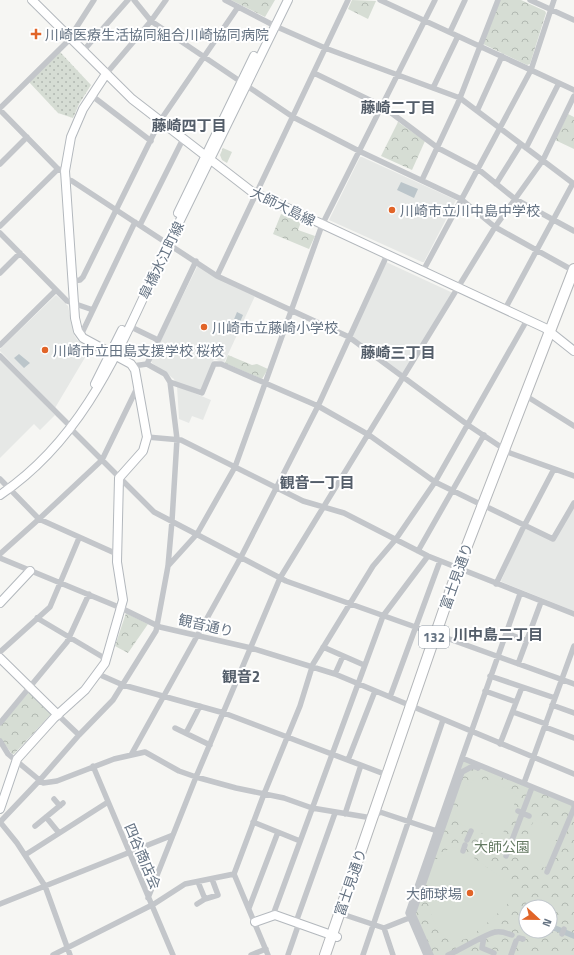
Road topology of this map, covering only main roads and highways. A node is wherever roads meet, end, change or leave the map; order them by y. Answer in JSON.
{"nodes":[{"id":1,"x":574,"y":270,"type":"edge"},
{"id":2,"x":574,"y":284,"type":"edge"},
{"id":3,"x":552,"y":333,"type":"junction"},
{"id":4,"x":508,"y":451,"type":"junction"},
{"id":5,"x":414,"y":707,"type":"junction"},
{"id":6,"x":334,"y":936,"type":"junction"},
{"id":7,"x":325,"y":955,"type":"edge"},
{"id":8,"x":331,"y":955,"type":"edge"}],
"edges":[{"from":1,"to":3,"type":"highway","name":"富士見通り","number":"132"},
{"from":2,"to":3,"type":"highway","name":"富士見通り","number":"132"},
{"from":3,"to":4,"type":"highway","name":"富士見通り","number":"132"},
{"from":3,"to":4,"type":"highway","name":"富士見通り","number":"132"},
{"from":4,"to":5,"type":"highway","name":"富士見通り","number":"132"},
{"from":5,"to":6,"type":"highway","name":"富士見通り","number":"132"},
{"from":5,"to":6,"type":"highway","name":"富士見通り","number":"132"},
{"from":6,"to":7,"type":"highway","name":"富士見通り","number":"132"},
{"from":6,"to":8,"type":"highway","name":"富士見通り","number":"132"}]}
